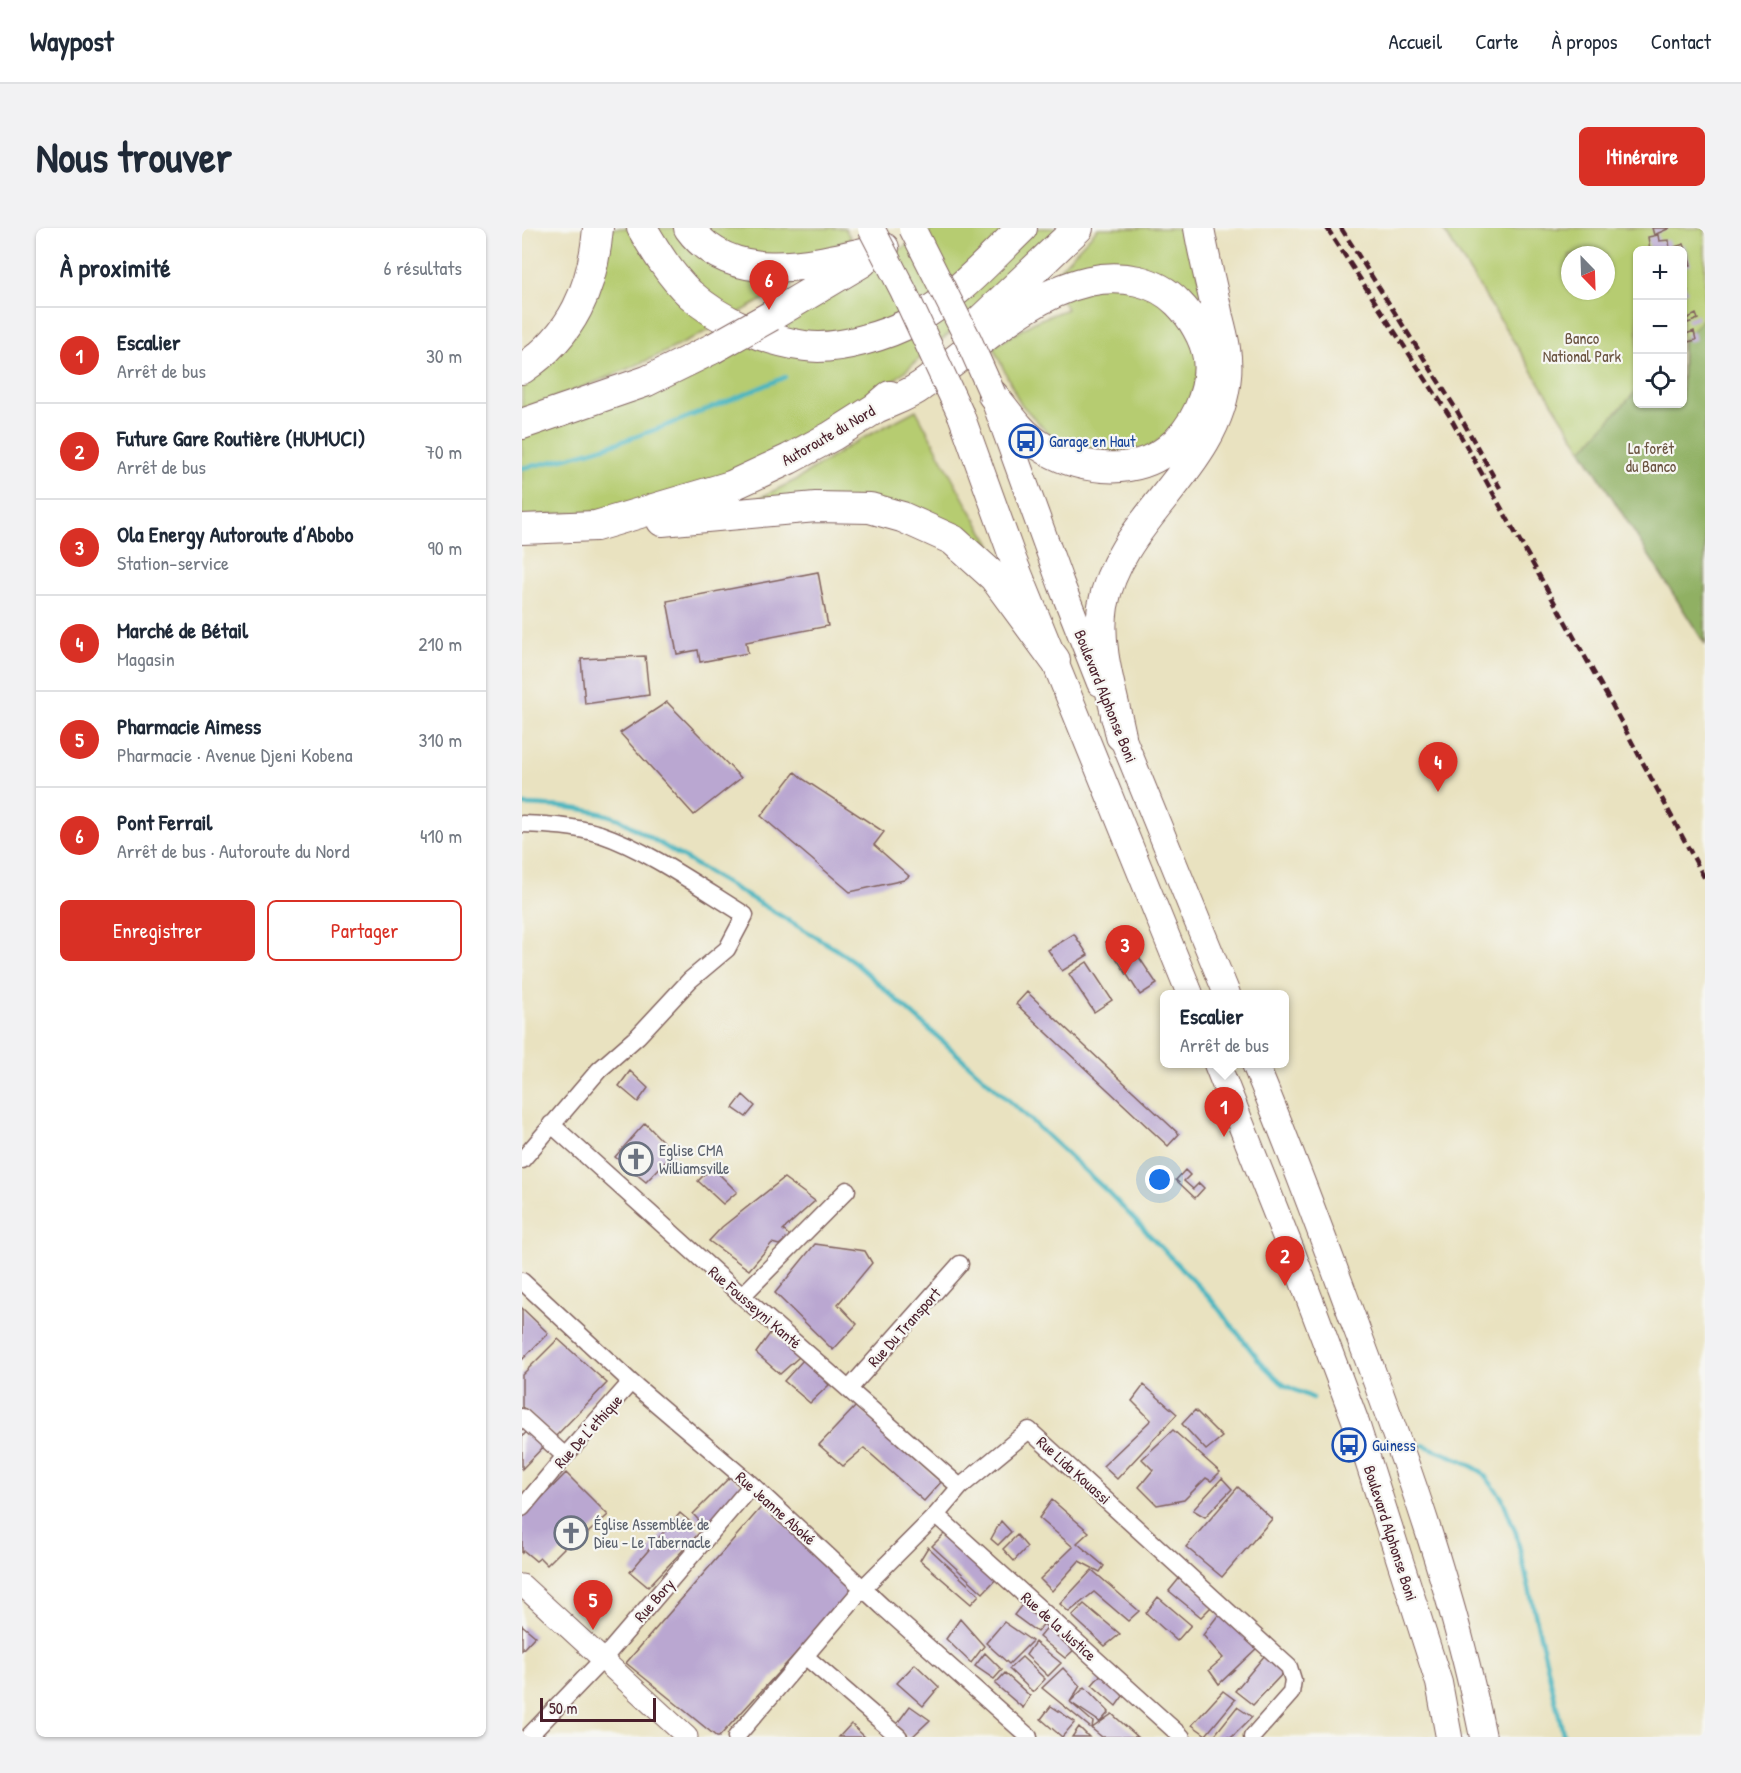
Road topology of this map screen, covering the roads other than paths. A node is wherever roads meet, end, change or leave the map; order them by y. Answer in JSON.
{"nodes":[{"id":1,"x":598,"y":228,"type":"edge"},
{"id":2,"x":642,"y":228,"type":"edge"},
{"id":3,"x":689,"y":228,"type":"edge"},
{"id":4,"x":913,"y":228,"type":"edge"},
{"id":5,"x":1022,"y":228,"type":"edge"},
{"id":6,"x":1078,"y":228,"type":"edge"},
{"id":7,"x":1199,"y":228,"type":"edge"},
{"id":8,"x":877,"y":238,"type":"edge"},
{"id":9,"x":522,"y":369,"type":"edge"},
{"id":10,"x":993,"y":395,"type":"junction"},
{"id":11,"x":876,"y":408,"type":"junction"},
{"id":12,"x":522,"y":424,"type":"edge"},
{"id":13,"x":596,"y":526,"type":"junction"},
{"id":14,"x":522,"y":529,"type":"edge"},
{"id":15,"x":1055,"y":660,"type":"junction"},
{"id":16,"x":1121,"y":736,"type":"junction"},
{"id":17,"x":522,"y":824,"type":"edge"},
{"id":18,"x":1188,"y":990,"type":"edge"},
{"id":19,"x":1225,"y":990,"type":"edge"},
{"id":20,"x":1219,"y":1068,"type":"edge"},
{"id":21,"x":1257,"y":1068,"type":"edge"},
{"id":22,"x":551,"y":1125,"type":"junction"},
{"id":23,"x":522,"y":1160,"type":"edge"},
{"id":24,"x":847,"y":1190,"type":"dead end"},
{"id":25,"x":960,"y":1264,"type":"dead end"},
{"id":26,"x":522,"y":1281,"type":"edge"},
{"id":27,"x":742,"y":1296,"type":"junction"},
{"id":28,"x":632,"y":1382,"type":"junction"},
{"id":29,"x":849,"y":1389,"type":"junction"},
{"id":30,"x":522,"y":1416,"type":"edge"},
{"id":31,"x":565,"y":1456,"type":"junction"},
{"id":32,"x":752,"y":1485,"type":"junction"},
{"id":33,"x":960,"y":1487,"type":"junction"},
{"id":34,"x":522,"y":1508,"type":"edge"},
{"id":35,"x":936,"y":1515,"type":"junction"},
{"id":36,"x":522,"y":1585,"type":"edge"},
{"id":37,"x":863,"y":1588,"type":"junction"},
{"id":38,"x":805,"y":1656,"type":"junction"},
{"id":39,"x":603,"y":1659,"type":"junction"},
{"id":40,"x":528,"y":1737,"type":"edge"},
{"id":41,"x":687,"y":1737,"type":"edge"},
{"id":42,"x":736,"y":1737,"type":"edge"},
{"id":43,"x":899,"y":1737,"type":"edge"},
{"id":44,"x":1029,"y":1737,"type":"edge"},
{"id":45,"x":1182,"y":1737,"type":"edge"},
{"id":46,"x":1252,"y":1737,"type":"edge"},
{"id":47,"x":1449,"y":1737,"type":"edge"},
{"id":48,"x":1483,"y":1737,"type":"edge"}],
"edges":[{"from":1,"to":9,"type":"highway"},
{"from":2,"to":5,"type":"highway"},
{"from":3,"to":8,"type":"highway"},
{"from":4,"to":8,"type":"highway"},
{"from":4,"to":10,"type":"main road","name":"Boulevard Alphonse Boni","bridge":true},
{"from":6,"to":11,"type":"highway","name":"Autoroute du Nord"},
{"from":7,"to":16,"type":"highway"},
{"from":8,"to":12,"type":"highway","bridge":true},
{"from":8,"to":15,"type":"main road","name":"Boulevard Alphonse Boni","bridge":true},
{"from":10,"to":11,"type":"highway"},
{"from":10,"to":16,"type":"main road","name":"Boulevard Alphonse Boni"},
{"from":11,"to":13,"type":"highway","name":"Autoroute du Nord"},
{"from":13,"to":14,"type":"highway","name":"Autoroute du Nord"},
{"from":13,"to":15,"type":"highway"},
{"from":15,"to":18,"type":"main road","name":"Boulevard Alphonse Boni"},
{"from":16,"to":19,"type":"main road","name":"Boulevard Alphonse Boni"},
{"from":17,"to":22,"type":"street"},
{"from":20,"to":47,"type":"main road","name":"Boulevard Alphonse Boni"},
{"from":21,"to":48,"type":"main road"},
{"from":22,"to":23,"type":"street"},
{"from":22,"to":27,"type":"street","name":"Rue Fousseyni Kanté"},
{"from":24,"to":27,"type":"street"},
{"from":25,"to":29,"type":"street","name":"Rue Du Transport"},
{"from":26,"to":28,"type":"street","name":"Rue Jeanne Aboké"},
{"from":27,"to":29,"type":"street","name":"Rue Fousseyni Kanté"},
{"from":28,"to":31,"type":"street","name":"Rue De L'ethique"},
{"from":28,"to":32,"type":"street","name":"Rue Jeanne Aboké"},
{"from":29,"to":33,"type":"street","name":"Rue Fousseyni Kanté"},
{"from":30,"to":31,"type":"street"},
{"from":31,"to":34,"type":"street","name":"Rue De L'ethique"},
{"from":32,"to":37,"type":"street","name":"Rue Jeanne Aboké"},
{"from":32,"to":39,"type":"street","name":"Rue Bory"},
{"from":33,"to":35,"type":"street","name":"Rue Lida Kouassi"},
{"from":33,"to":46,"type":"street","name":"Rue Lida Kouassi"},
{"from":35,"to":37,"type":"street","name":"Rue Lida Kouassi"},
{"from":35,"to":45,"type":"street","name":"Rue de la Justice"},
{"from":36,"to":39,"type":"street"},
{"from":37,"to":38,"type":"street","name":"Rue Lida Kouassi"},
{"from":37,"to":44,"type":"street","name":"Rue Jeanne Aboké"},
{"from":38,"to":42,"type":"street","name":"Rue Lida Kouassi"},
{"from":38,"to":43,"type":"street"},
{"from":39,"to":40,"type":"street","name":"Rue Bory"},
{"from":39,"to":41,"type":"street"}]}
